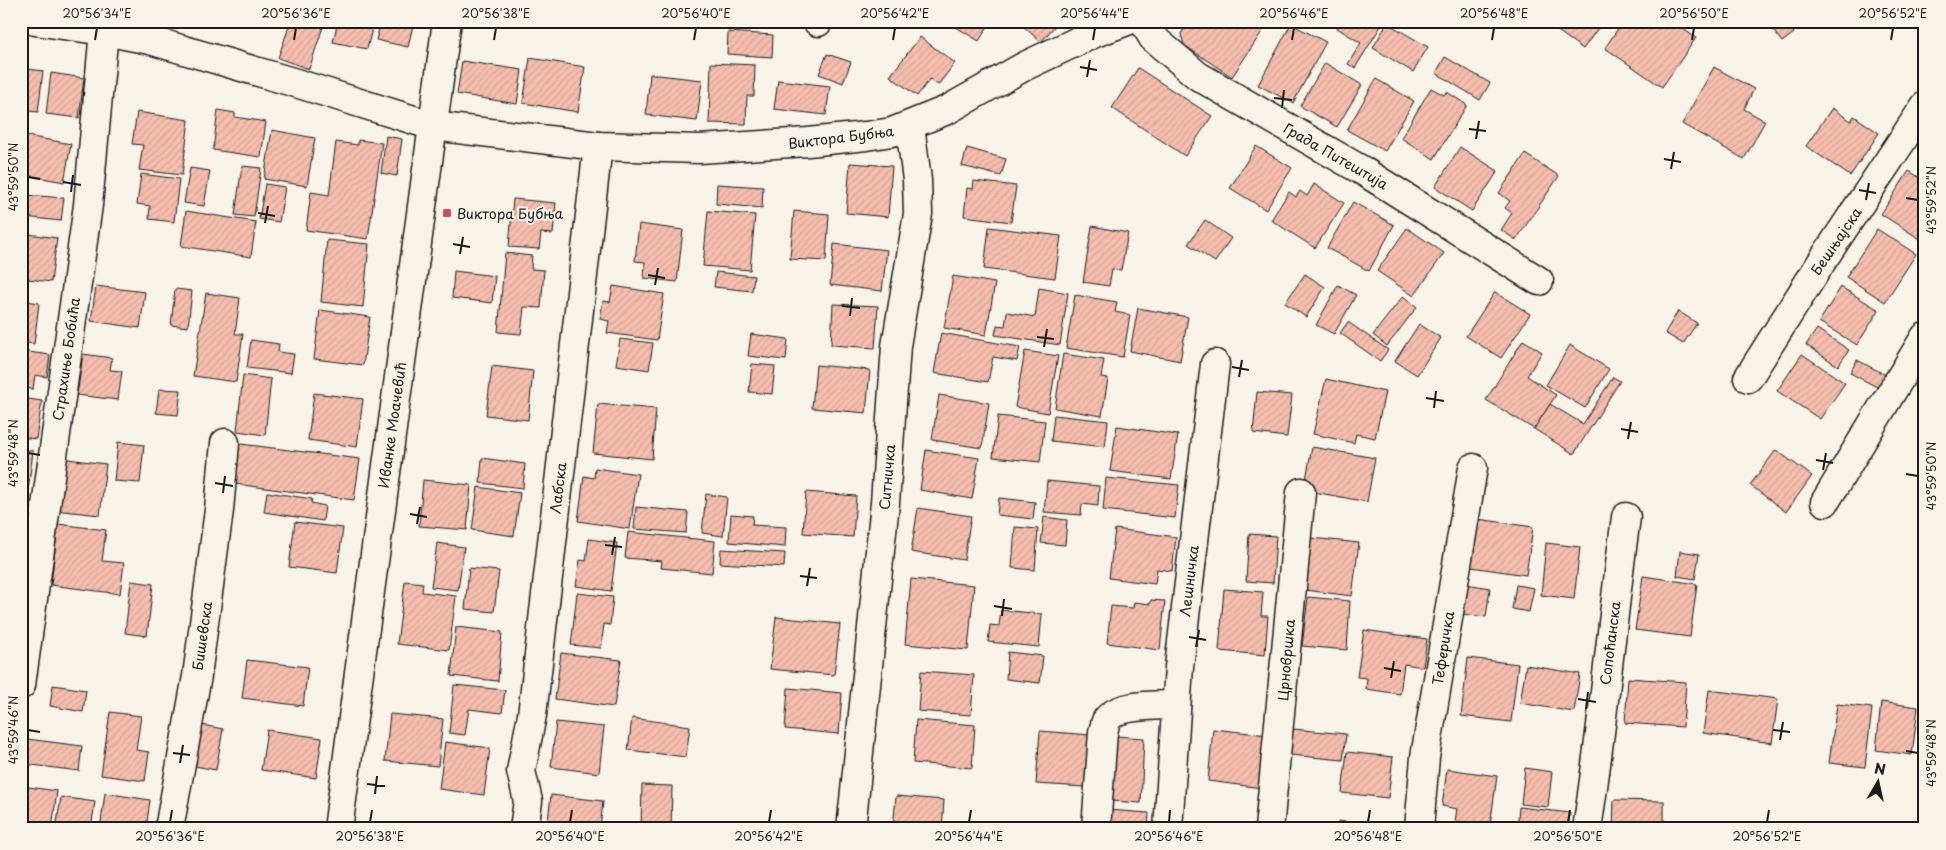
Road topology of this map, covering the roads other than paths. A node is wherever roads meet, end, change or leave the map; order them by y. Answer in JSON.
{"nodes":[{"id":1,"x":35,"y":21,"type":"edge"},
{"id":2,"x":447,"y":21,"type":"edge"},
{"id":3,"x":1127,"y":21,"type":"edge"},
{"id":4,"x":1143,"y":21,"type":"edge"},
{"id":5,"x":104,"y":31,"type":"junction"},
{"id":6,"x":1925,"y":106,"type":"edge"},
{"id":7,"x":433,"y":126,"type":"junction"},
{"id":8,"x":910,"y":126,"type":"junction"},
{"id":9,"x":598,"y":146,"type":"junction"},
{"id":10,"x":1539,"y":281,"type":"dead end"},
{"id":11,"x":1925,"y":337,"type":"edge"},
{"id":12,"x":1215,"y":364,"type":"dead end"},
{"id":13,"x":1748,"y":378,"type":"dead end"},
{"id":14,"x":225,"y":443,"type":"dead end"},
{"id":15,"x":1473,"y":468,"type":"dead end"},
{"id":16,"x":1301,"y":492,"type":"dead end"},
{"id":17,"x":1825,"y":502,"type":"dead end"},
{"id":18,"x":1626,"y":517,"type":"dead end"},
{"id":19,"x":21,"y":685,"type":"edge"},
{"id":20,"x":1176,"y":705,"type":"junction"},
{"id":21,"x":169,"y":829,"type":"edge"},
{"id":22,"x":338,"y":829,"type":"edge"},
{"id":23,"x":524,"y":829,"type":"edge"},
{"id":24,"x":851,"y":829,"type":"edge"},
{"id":25,"x":1096,"y":829,"type":"edge"},
{"id":26,"x":1168,"y":829,"type":"edge"},
{"id":27,"x":1269,"y":829,"type":"edge"},
{"id":28,"x":1419,"y":829,"type":"edge"},
{"id":29,"x":1587,"y":829,"type":"edge"}],
"edges":[{"from":1,"to":5,"type":"street","name":"Виктора Бубња"},
{"from":2,"to":7,"type":"street","name":"Иванке Моачевић"},
{"from":3,"to":8,"type":"street","name":"Виктора Бубња"},
{"from":4,"to":10,"type":"street","name":"Града Питештија"},
{"from":5,"to":7,"type":"street","name":"Виктора Бубња"},
{"from":5,"to":19,"type":"street","name":"Страхиње Бобића"},
{"from":6,"to":13,"type":"street","name":"Бешњајска"},
{"from":7,"to":9,"type":"street","name":"Виктора Бубња"},
{"from":7,"to":22,"type":"street","name":"Иванке Моачевић"},
{"from":8,"to":9,"type":"street","name":"Виктора Бубња"},
{"from":8,"to":24,"type":"street","name":"Ситничка"},
{"from":9,"to":23,"type":"street","name":"Лабска"},
{"from":11,"to":17,"type":"street"},
{"from":12,"to":20,"type":"street","name":"Лешничка"},
{"from":14,"to":21,"type":"street","name":"Бишевска"},
{"from":15,"to":28,"type":"street","name":"Теферичка"},
{"from":16,"to":27,"type":"street","name":"Црновршка"},
{"from":18,"to":29,"type":"street","name":"Сопоћанска"},
{"from":20,"to":25,"type":"street"},
{"from":20,"to":26,"type":"street","name":"Лешничка"}]}
